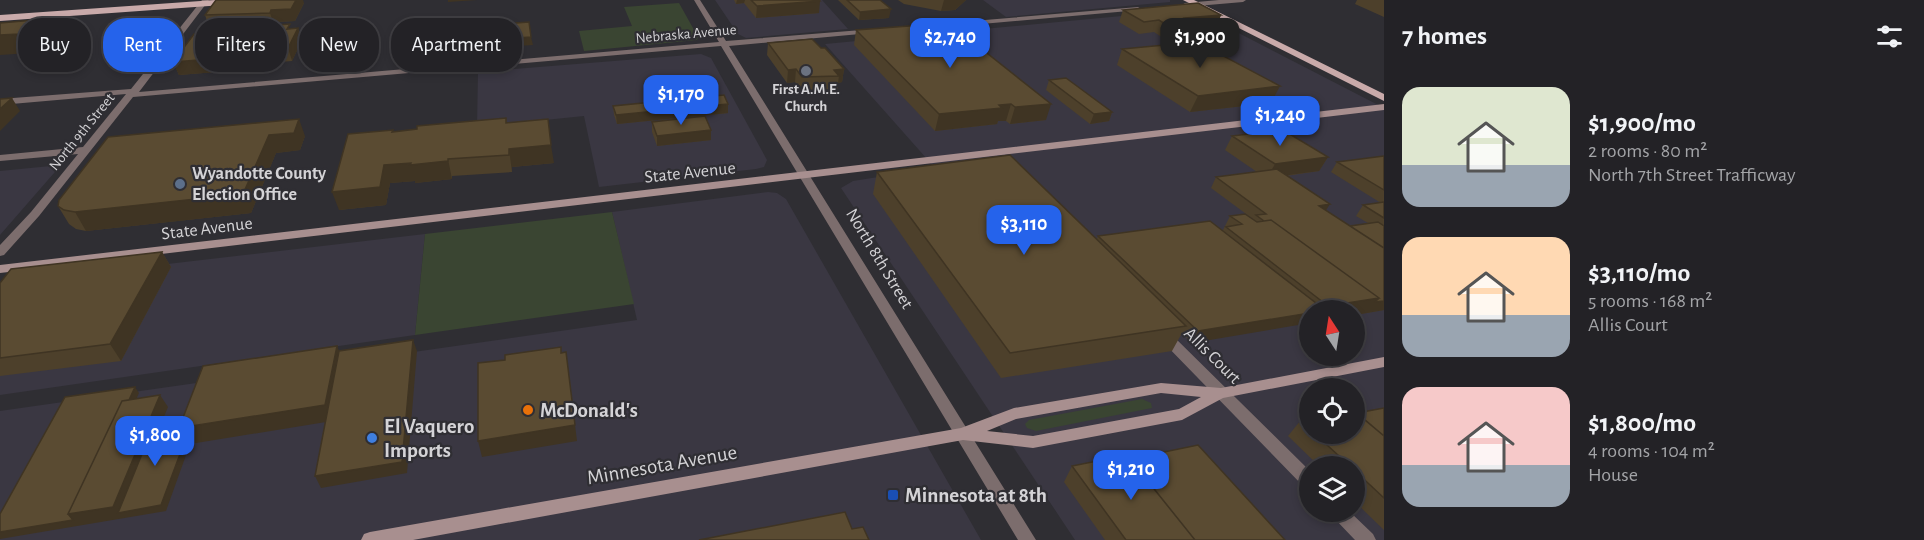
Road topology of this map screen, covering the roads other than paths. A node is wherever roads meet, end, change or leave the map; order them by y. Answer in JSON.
{"nodes":[{"id":1,"x":134,"y":0,"type":"edge"},
{"id":2,"x":251,"y":0,"type":"edge"},
{"id":3,"x":697,"y":0,"type":"edge"},
{"id":4,"x":1243,"y":0,"type":"edge"},
{"id":5,"x":205,"y":2,"type":"edge"},
{"id":6,"x":1191,"y":2,"type":"edge"},
{"id":7,"x":1173,"y":6,"type":"edge"},
{"id":8,"x":1144,"y":8,"type":"edge"},
{"id":9,"x":0,"y":9,"type":"edge"},
{"id":10,"x":0,"y":18,"type":"edge"},
{"id":11,"x":928,"y":26,"type":"edge"},
{"id":12,"x":882,"y":30,"type":"edge"},
{"id":13,"x":723,"y":44,"type":"junction"},
{"id":14,"x":133,"y":93,"type":"junction"},
{"id":15,"x":1384,"y":98,"type":"edge"},
{"id":16,"x":0,"y":102,"type":"edge"},
{"id":17,"x":1384,"y":107,"type":"edge"},
{"id":18,"x":87,"y":150,"type":"junction"},
{"id":19,"x":987,"y":155,"type":"junction"},
{"id":20,"x":0,"y":158,"type":"edge"},
{"id":21,"x":999,"y":167,"type":"edge"},
{"id":22,"x":805,"y":176,"type":"junction"},
{"id":23,"x":0,"y":252,"type":"edge"},
{"id":24,"x":0,"y":269,"type":"edge"},
{"id":25,"x":1157,"y":328,"type":"edge"},
{"id":26,"x":1384,"y":362,"type":"edge"},
{"id":27,"x":1221,"y":393,"type":"junction"},
{"id":28,"x":962,"y":434,"type":"junction"},
{"id":29,"x":1299,"y":471,"type":"edge"},
{"id":30,"x":1349,"y":522,"type":"edge"},
{"id":31,"x":370,"y":540,"type":"edge"},
{"id":32,"x":1027,"y":540,"type":"edge"},
{"id":33,"x":1367,"y":540,"type":"edge"}],
"edges":[{"from":1,"to":9,"type":"main road"},
{"from":2,"to":5,"type":"main road"},
{"from":3,"to":13,"type":"street","name":"North 8th Street"},
{"from":4,"to":6,"type":"street"},
{"from":5,"to":10,"type":"main road"},
{"from":5,"to":14,"type":"street","name":"North 9th Street"},
{"from":6,"to":7,"type":"street"},
{"from":6,"to":15,"type":"main road"},
{"from":8,"to":11,"type":"street"},
{"from":12,"to":13,"type":"street","name":"Nebraska Avenue"},
{"from":13,"to":14,"type":"street","name":"Nebraska Avenue"},
{"from":13,"to":22,"type":"street","name":"North 8th Street"},
{"from":14,"to":16,"type":"street","name":"Nebraska Avenue"},
{"from":14,"to":18,"type":"street","name":"North 9th Street"},
{"from":17,"to":19,"type":"main road","name":"State Avenue"},
{"from":18,"to":20,"type":"street"},
{"from":18,"to":23,"type":"street","name":"North 9th Street"},
{"from":19,"to":21,"type":"street"},
{"from":19,"to":22,"type":"main road","name":"State Avenue"},
{"from":22,"to":24,"type":"main road","name":"State Avenue"},
{"from":22,"to":28,"type":"street","name":"North 8th Street"},
{"from":25,"to":27,"type":"street","name":"Allis Court"},
{"from":26,"to":27,"type":"main road","name":"Minnesota Avenue"},
{"from":27,"to":28,"type":"main road","name":"Minnesota Avenue"},
{"from":27,"to":28,"type":"main road","name":"Minnesota Avenue"},
{"from":27,"to":29,"type":"street","name":"Allis Court"},
{"from":28,"to":31,"type":"main road","name":"Minnesota Avenue"},
{"from":28,"to":32,"type":"street","name":"North 8th Street"},
{"from":30,"to":33,"type":"street"}]}
